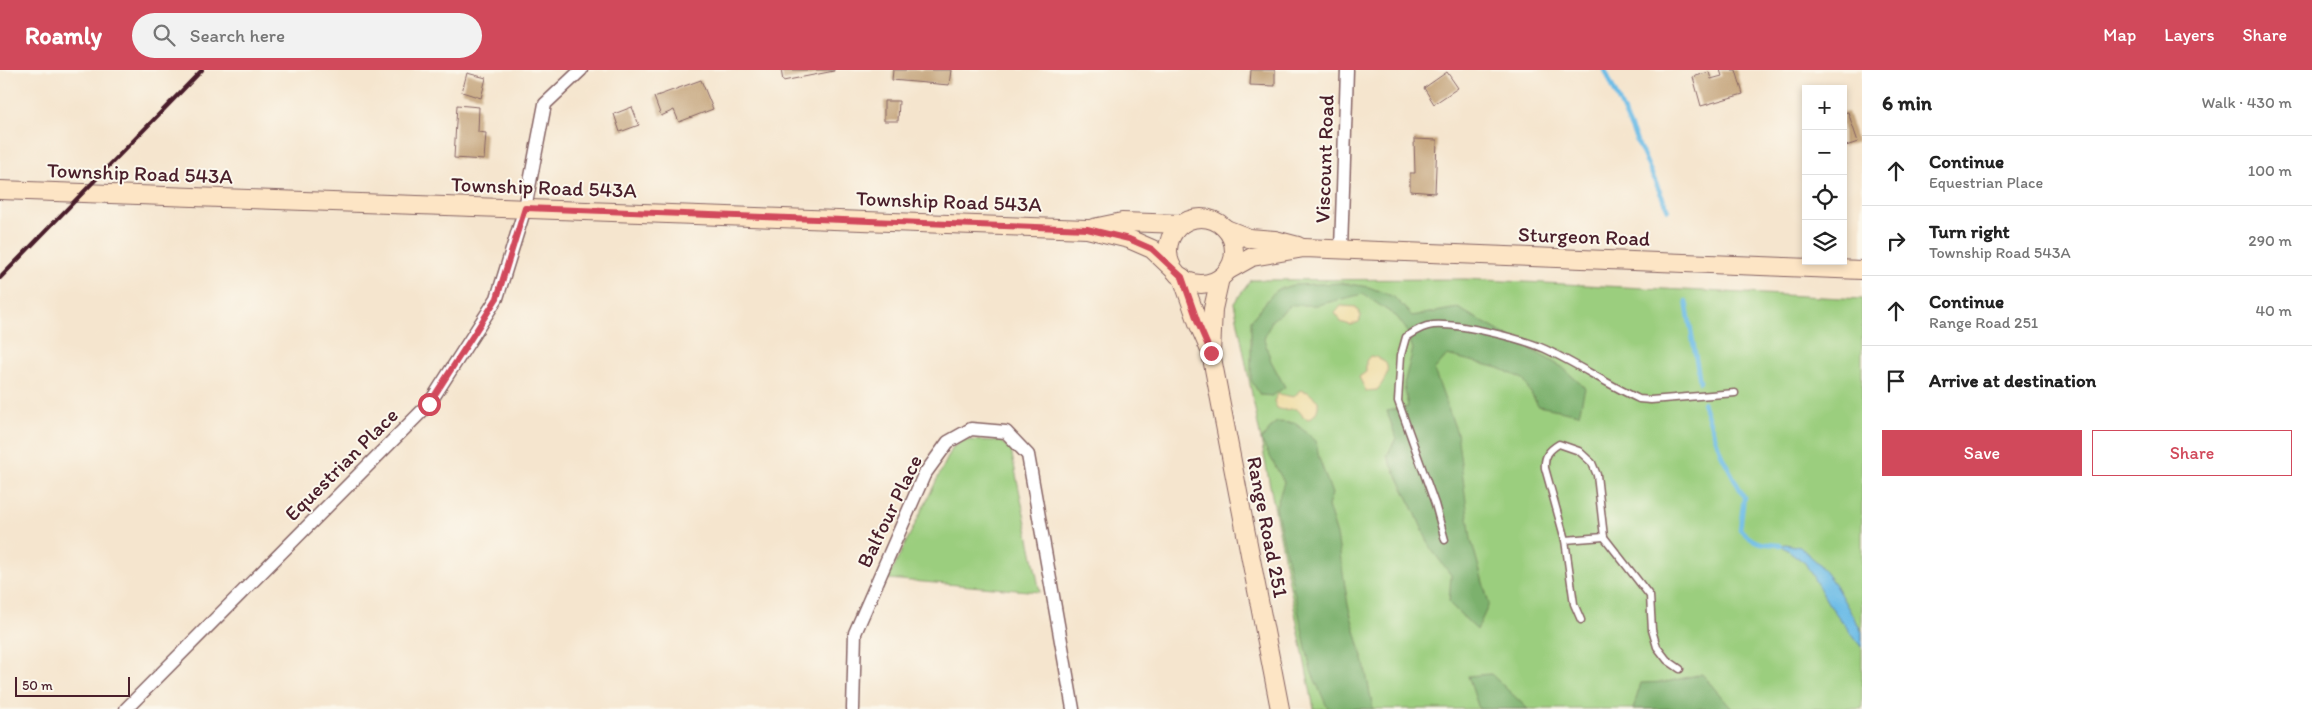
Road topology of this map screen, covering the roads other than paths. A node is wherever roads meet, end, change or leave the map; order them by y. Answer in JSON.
{"nodes":[{"id":1,"x":581,"y":70,"type":"edge"},
{"id":2,"x":1347,"y":70,"type":"edge"},
{"id":3,"x":0,"y":190,"type":"edge"},
{"id":4,"x":525,"y":208,"type":"junction"},
{"id":5,"x":1182,"y":224,"type":"junction"},
{"id":6,"x":1087,"y":229,"type":"junction"},
{"id":7,"x":1226,"y":229,"type":"junction"},
{"id":8,"x":1304,"y":248,"type":"junction"},
{"id":9,"x":1341,"y":249,"type":"junction"},
{"id":10,"x":1862,"y":270,"type":"edge"},
{"id":11,"x":1178,"y":274,"type":"junction"},
{"id":12,"x":1223,"y":274,"type":"junction"},
{"id":13,"x":1211,"y":353,"type":"junction"},
{"id":14,"x":1735,"y":393,"type":"dead end"},
{"id":15,"x":1604,"y":537,"type":"junction"},
{"id":16,"x":1445,"y":540,"type":"dead end"},
{"id":17,"x":1565,"y":540,"type":"junction"},
{"id":18,"x":1580,"y":620,"type":"dead end"},
{"id":19,"x":1680,"y":669,"type":"dead end"},
{"id":20,"x":126,"y":709,"type":"edge"},
{"id":21,"x":854,"y":709,"type":"edge"},
{"id":22,"x":1073,"y":709,"type":"edge"},
{"id":23,"x":1280,"y":709,"type":"edge"}],
"edges":[{"from":1,"to":4,"type":"street"},
{"from":2,"to":9,"type":"street","name":"Viscount Road"},
{"from":3,"to":4,"type":"main road","name":"Township Road 543A"},
{"from":4,"to":6,"type":"main road","name":"Township Road 543A"},
{"from":4,"to":20,"type":"street","name":"Equestrian Place"},
{"from":5,"to":6,"type":"main road","name":"Township Road 543A"},
{"from":5,"to":7,"type":"main road"},
{"from":5,"to":11,"type":"main road"},
{"from":6,"to":11,"type":"main road","name":"Township Road 543A"},
{"from":7,"to":8,"type":"main road","name":"Sturgeon Road"},
{"from":7,"to":12,"type":"main road"},
{"from":8,"to":9,"type":"main road","name":"Sturgeon Road"},
{"from":8,"to":12,"type":"main road","name":"Sturgeon Road"},
{"from":9,"to":10,"type":"main road","name":"Sturgeon Road"},
{"from":11,"to":12,"type":"main road"},
{"from":11,"to":13,"type":"main road","name":"Range Road 251"},
{"from":12,"to":13,"type":"main road","name":"Range Road 251"},
{"from":13,"to":23,"type":"main road","name":"Range Road 251"},
{"from":14,"to":16,"type":"lane"},
{"from":15,"to":17,"type":"lane"},
{"from":15,"to":17,"type":"lane"},
{"from":15,"to":19,"type":"lane"},
{"from":17,"to":18,"type":"lane"},
{"from":21,"to":22,"type":"street","name":"Balfour Place"}]}
